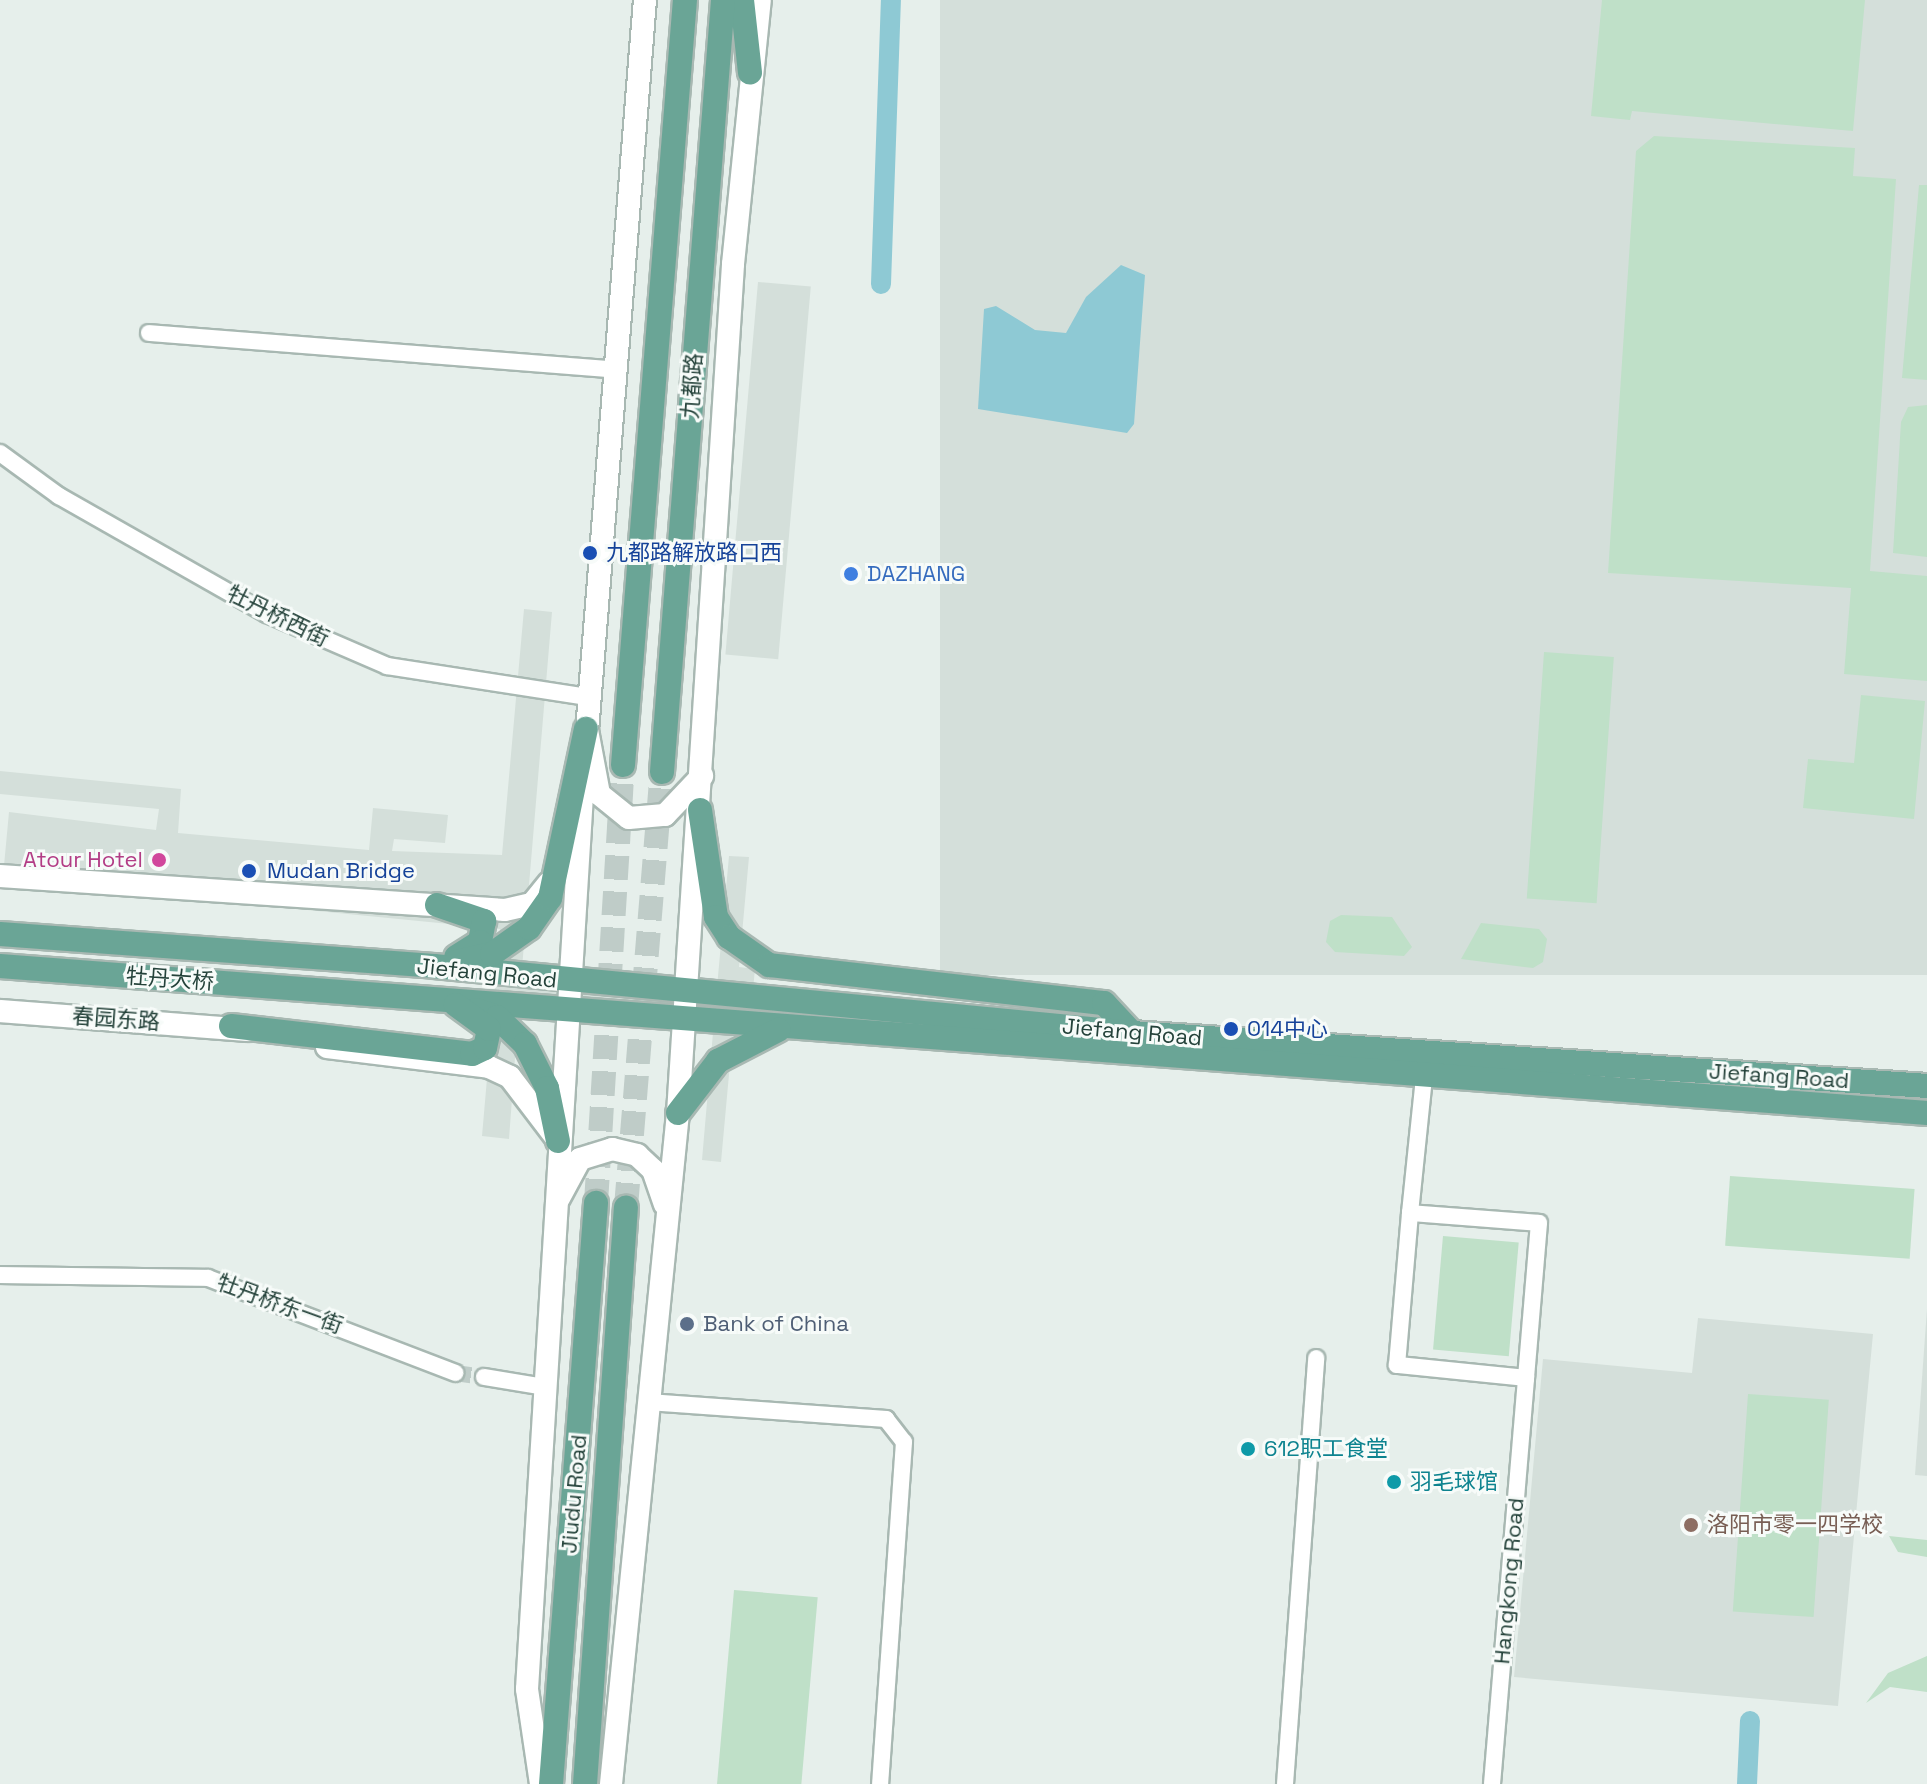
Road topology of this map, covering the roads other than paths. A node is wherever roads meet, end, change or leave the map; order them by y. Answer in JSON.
{"nodes":[{"id":1,"x":645,"y":0,"type":"edge"},
{"id":2,"x":685,"y":0,"type":"edge"},
{"id":3,"x":723,"y":0,"type":"edge"},
{"id":4,"x":742,"y":0,"type":"edge"},
{"id":5,"x":760,"y":0,"type":"edge"},
{"id":6,"x":750,"y":73,"type":"junction"},
{"id":7,"x":149,"y":333,"type":"dead end"},
{"id":8,"x":616,"y":370,"type":"junction"},
{"id":9,"x":0,"y":453,"type":"edge"},
{"id":10,"x":588,"y":697,"type":"junction"},
{"id":11,"x":586,"y":729,"type":"junction"},
{"id":12,"x":623,"y":765,"type":"tunnel mouth"},
{"id":13,"x":662,"y":772,"type":"tunnel mouth"},
{"id":14,"x":702,"y":776,"type":"junction"},
{"id":15,"x":700,"y":810,"type":"junction"},
{"id":16,"x":562,"y":862,"type":"junction"},
{"id":17,"x":0,"y":876,"type":"edge"},
{"id":18,"x":437,"y":905,"type":"junction"},
{"id":19,"x":0,"y":934,"type":"edge"},
{"id":20,"x":339,"y":960,"type":"joint"},
{"id":21,"x":0,"y":966,"type":"edge"},
{"id":22,"x":434,"y":966,"type":"junction"},
{"id":23,"x":570,"y":982,"type":"junction"},
{"id":24,"x":340,"y":991,"type":"joint"},
{"id":25,"x":687,"y":993,"type":"junction"},
{"id":26,"x":447,"y":1000,"type":"junction"},
{"id":27,"x":569,"y":1010,"type":"junction"},
{"id":28,"x":0,"y":1011,"type":"edge"},
{"id":29,"x":685,"y":1021,"type":"junction"},
{"id":30,"x":231,"y":1026,"type":"junction"},
{"id":31,"x":781,"y":1029,"type":"junction"},
{"id":32,"x":1132,"y":1033,"type":"junction"},
{"id":33,"x":1424,"y":1077,"type":"junction"},
{"id":34,"x":1927,"y":1086,"type":"edge"},
{"id":35,"x":678,"y":1113,"type":"junction"},
{"id":36,"x":1927,"y":1113,"type":"edge"},
{"id":37,"x":558,"y":1141,"type":"junction"},
{"id":38,"x":557,"y":1201,"type":"junction"},
{"id":39,"x":596,"y":1203,"type":"tunnel mouth"},
{"id":40,"x":626,"y":1207,"type":"tunnel mouth"},
{"id":41,"x":668,"y":1213,"type":"junction"},
{"id":42,"x":1410,"y":1213,"type":"junction"},
{"id":43,"x":0,"y":1275,"type":"edge"},
{"id":44,"x":1316,"y":1358,"type":"dead end"},
{"id":45,"x":455,"y":1373,"type":"tunnel mouth"},
{"id":46,"x":484,"y":1377,"type":"tunnel mouth"},
{"id":47,"x":1526,"y":1378,"type":"junction"},
{"id":48,"x":545,"y":1387,"type":"junction"},
{"id":49,"x":648,"y":1402,"type":"junction"},
{"id":50,"x":541,"y":1784,"type":"edge"},
{"id":51,"x":551,"y":1784,"type":"edge"},
{"id":52,"x":585,"y":1784,"type":"edge"},
{"id":53,"x":611,"y":1784,"type":"edge"},
{"id":54,"x":880,"y":1784,"type":"edge"},
{"id":55,"x":1285,"y":1784,"type":"edge"},
{"id":56,"x":1492,"y":1784,"type":"edge"}],
"edges":[{"from":1,"to":8,"type":"main road"},
{"from":2,"to":12,"type":"main road","name":"九都路"},
{"from":3,"to":13,"type":"main road","name":"九都路"},
{"from":4,"to":6,"type":"main road"},
{"from":5,"to":6,"type":"main road"},
{"from":6,"to":14,"type":"main road"},
{"from":7,"to":8,"type":"street"},
{"from":8,"to":10,"type":"main road"},
{"from":9,"to":10,"type":"street","name":"牡丹桥西街"},
{"from":10,"to":11,"type":"main road"},
{"from":11,"to":14,"type":"main road"},
{"from":11,"to":16,"type":"main road"},
{"from":11,"to":23,"type":"main road"},
{"from":14,"to":15,"type":"main road"},
{"from":15,"to":25,"type":"main road"},
{"from":15,"to":32,"type":"main road"},
{"from":16,"to":18,"type":"main road"},
{"from":16,"to":22,"type":"main road"},
{"from":17,"to":18,"type":"main road"},
{"from":18,"to":22,"type":"main road"},
{"from":19,"to":20,"type":"main road","name":"牡丹大桥"},
{"from":20,"to":22,"type":"main road","name":"Jiefang Road"},
{"from":21,"to":24,"type":"main road","name":"牡丹大桥"},
{"from":22,"to":23,"type":"main road","name":"Jiefang Road"},
{"from":23,"to":25,"type":"main road","name":"Jiefang Road"},
{"from":23,"to":27,"type":"main road"},
{"from":24,"to":26,"type":"main road","name":"Jiefang Road"},
{"from":25,"to":29,"type":"main road"},
{"from":25,"to":32,"type":"main road","name":"Jiefang Road"},
{"from":26,"to":27,"type":"main road","name":"Jiefang Road"},
{"from":26,"to":30,"type":"main road"},
{"from":26,"to":37,"type":"main road"},
{"from":27,"to":29,"type":"main road","name":"Jiefang Road"},
{"from":27,"to":37,"type":"main road"},
{"from":28,"to":30,"type":"main road","name":"春园东路"},
{"from":29,"to":31,"type":"main road","name":"Jiefang Road"},
{"from":29,"to":35,"type":"main road"},
{"from":30,"to":37,"type":"main road","name":"春园东路"},
{"from":31,"to":33,"type":"main road","name":"Jiefang Road"},
{"from":31,"to":35,"type":"main road"},
{"from":32,"to":34,"type":"main road","name":"Jiefang Road"},
{"from":33,"to":36,"type":"main road","name":"Jiefang Road"},
{"from":33,"to":42,"type":"street"},
{"from":35,"to":41,"type":"main road"},
{"from":37,"to":38,"type":"main road"},
{"from":38,"to":41,"type":"main road"},
{"from":38,"to":48,"type":"main road"},
{"from":39,"to":51,"type":"main road","name":"Jiudu Road"},
{"from":40,"to":52,"type":"main road","name":"Jiudu Road"},
{"from":41,"to":49,"type":"main road"},
{"from":42,"to":47,"type":"street"},
{"from":42,"to":47,"type":"street","name":"Hangkong Road"},
{"from":43,"to":45,"type":"street","name":"牡丹桥东一街"},
{"from":44,"to":55,"type":"street"},
{"from":46,"to":48,"type":"street"},
{"from":47,"to":56,"type":"street","name":"Hangkong Road"},
{"from":48,"to":50,"type":"main road"},
{"from":49,"to":53,"type":"main road"},
{"from":49,"to":54,"type":"street"}]}
